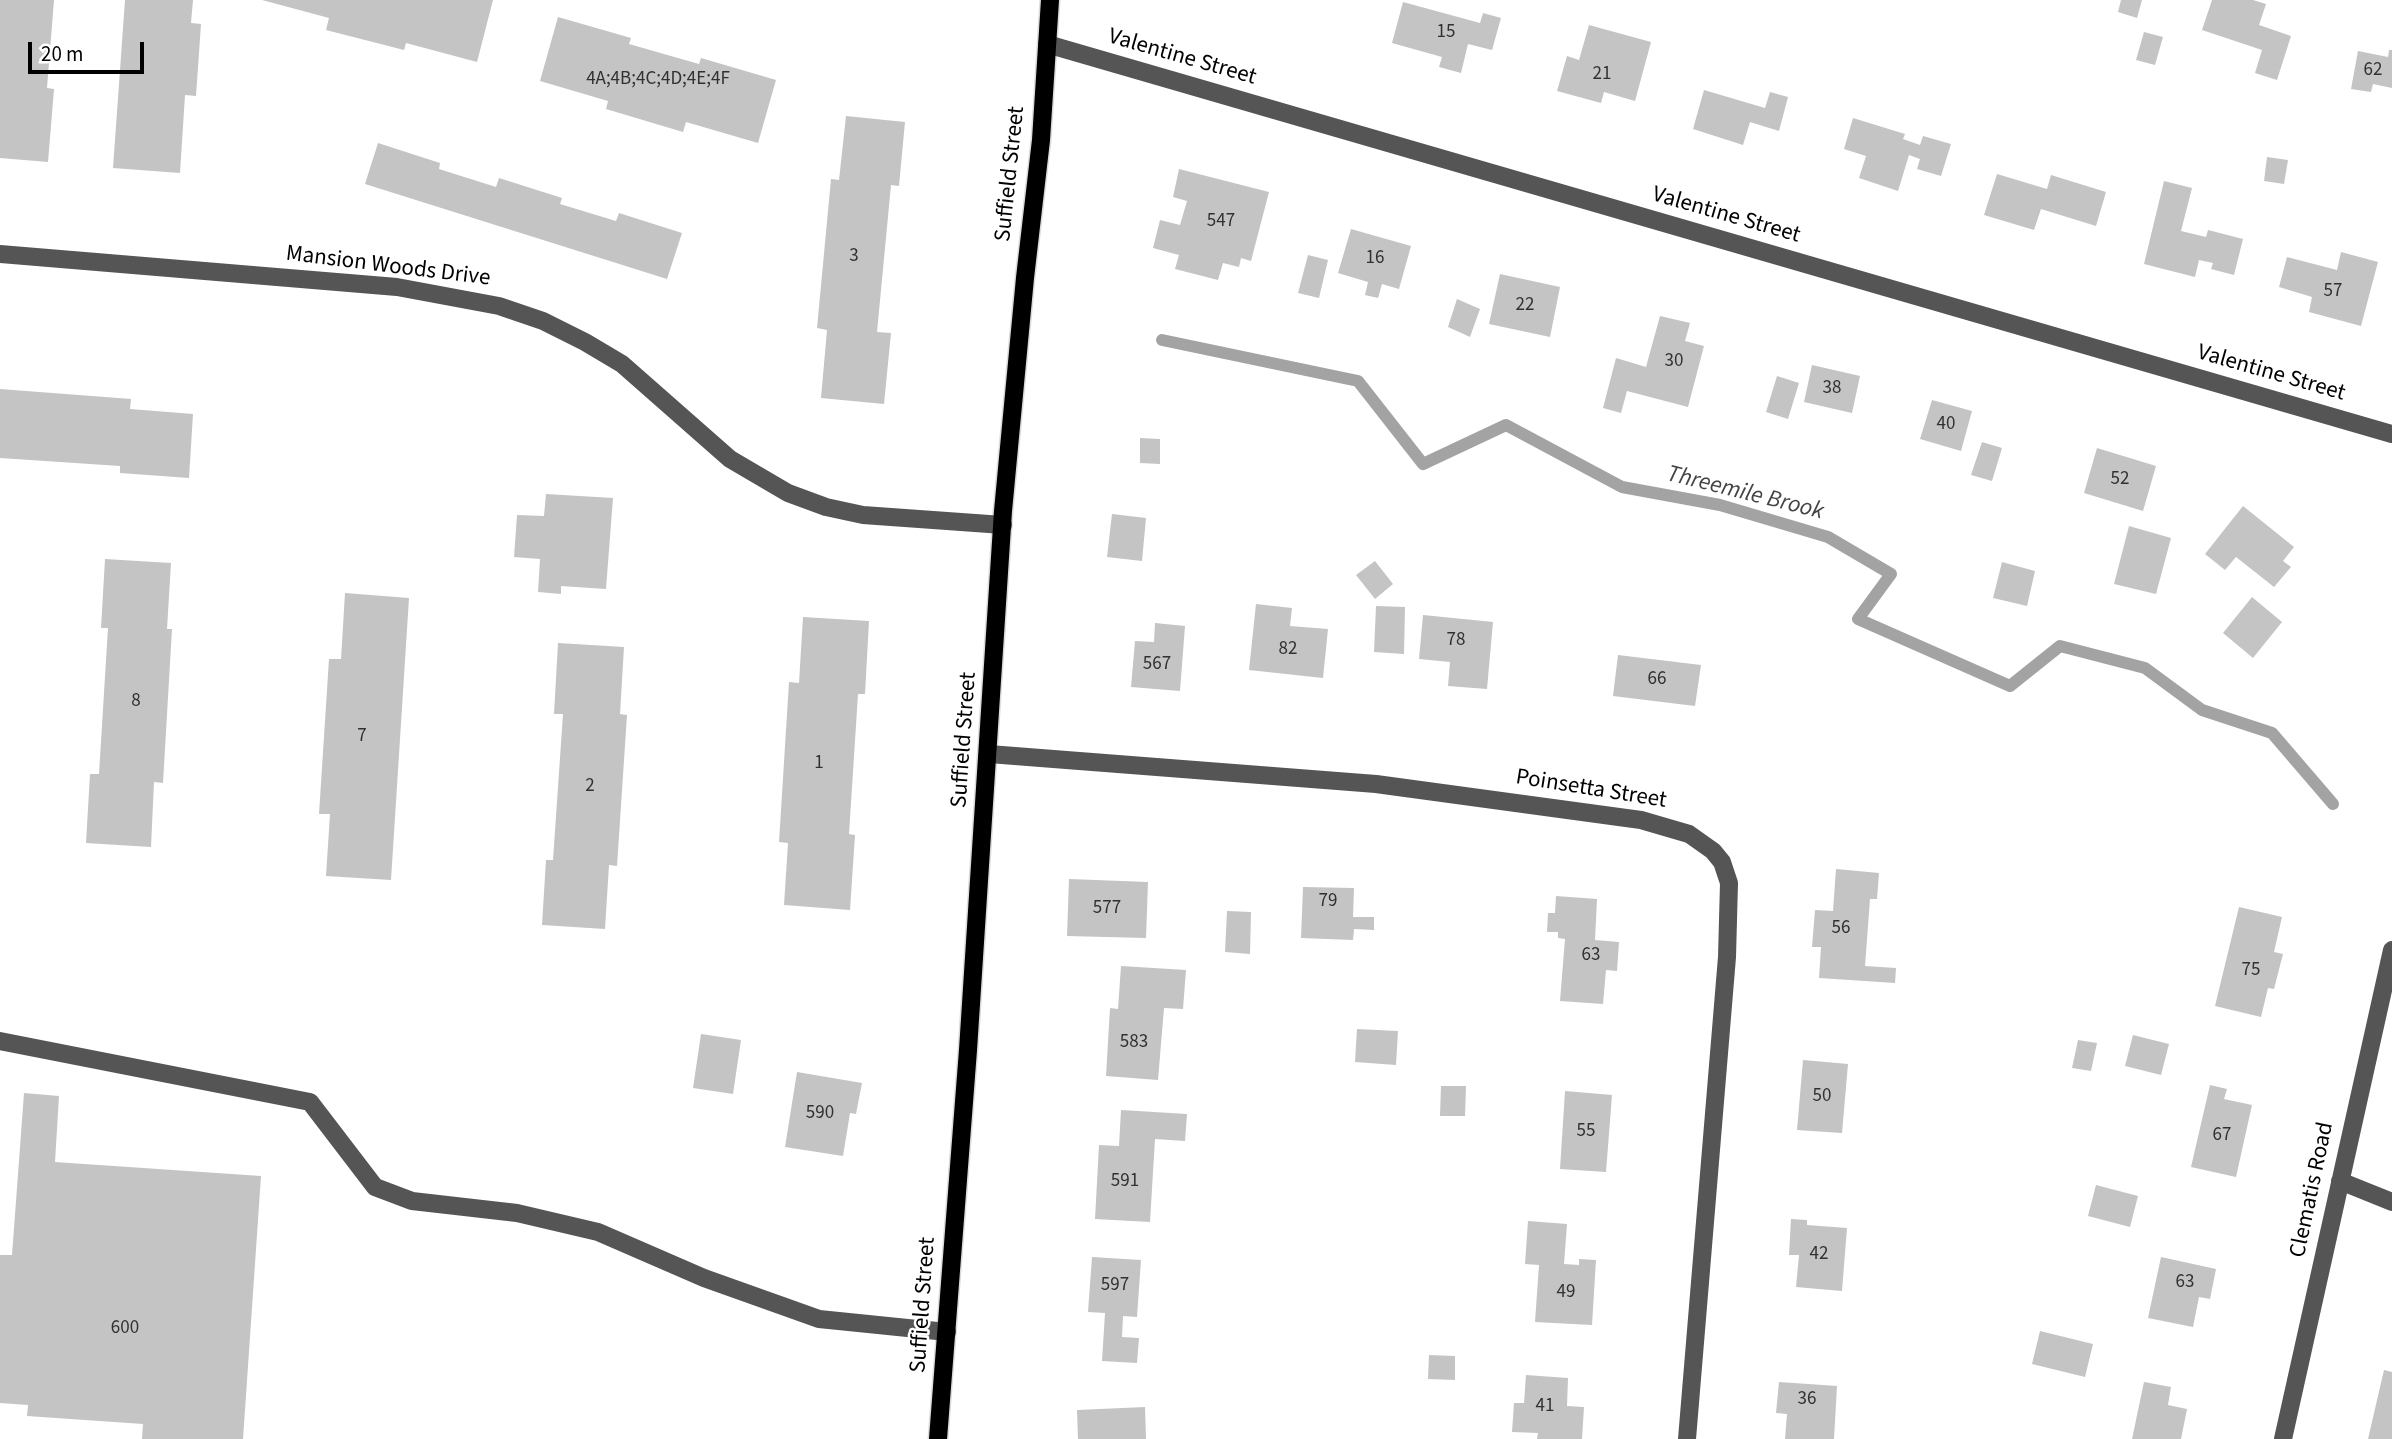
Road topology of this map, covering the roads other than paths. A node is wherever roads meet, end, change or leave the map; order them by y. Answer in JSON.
{"nodes":[{"id":1,"x":1050,"y":0,"type":"edge"},
{"id":2,"x":1057,"y":0,"type":"edge"},
{"id":3,"x":1046,"y":44,"type":"junction"},
{"id":4,"x":0,"y":254,"type":"edge"},
{"id":5,"x":2392,"y":434,"type":"edge"},
{"id":6,"x":1003,"y":526,"type":"junction"},
{"id":7,"x":989,"y":754,"type":"junction"},
{"id":8,"x":2392,"y":950,"type":"edge"},
{"id":9,"x":0,"y":1041,"type":"edge"},
{"id":10,"x":2340,"y":1181,"type":"junction"},
{"id":11,"x":2392,"y":1202,"type":"edge"},
{"id":12,"x":947,"y":1332,"type":"junction"},
{"id":13,"x":937,"y":1439,"type":"edge"},
{"id":14,"x":1687,"y":1439,"type":"edge"},
{"id":15,"x":2283,"y":1439,"type":"edge"}],
"edges":[{"from":1,"to":3,"type":"main road","name":"Suffield Street"},
{"from":2,"to":3,"type":"main road","name":"Suffield Street"},
{"from":3,"to":5,"type":"street","name":"Valentine Street"},
{"from":3,"to":6,"type":"main road","name":"Suffield Street"},
{"from":4,"to":6,"type":"street","name":"Mansion Woods Drive"},
{"from":6,"to":7,"type":"main road","name":"Suffield Street"},
{"from":7,"to":12,"type":"main road","name":"Suffield Street"},
{"from":7,"to":14,"type":"street","name":"Poinsetta Street"},
{"from":8,"to":10,"type":"street","name":"Clematis Road"},
{"from":9,"to":12,"type":"street"},
{"from":10,"to":11,"type":"street"},
{"from":10,"to":15,"type":"street","name":"Clematis Road"},
{"from":12,"to":13,"type":"main road","name":"Suffield Street"}]}
